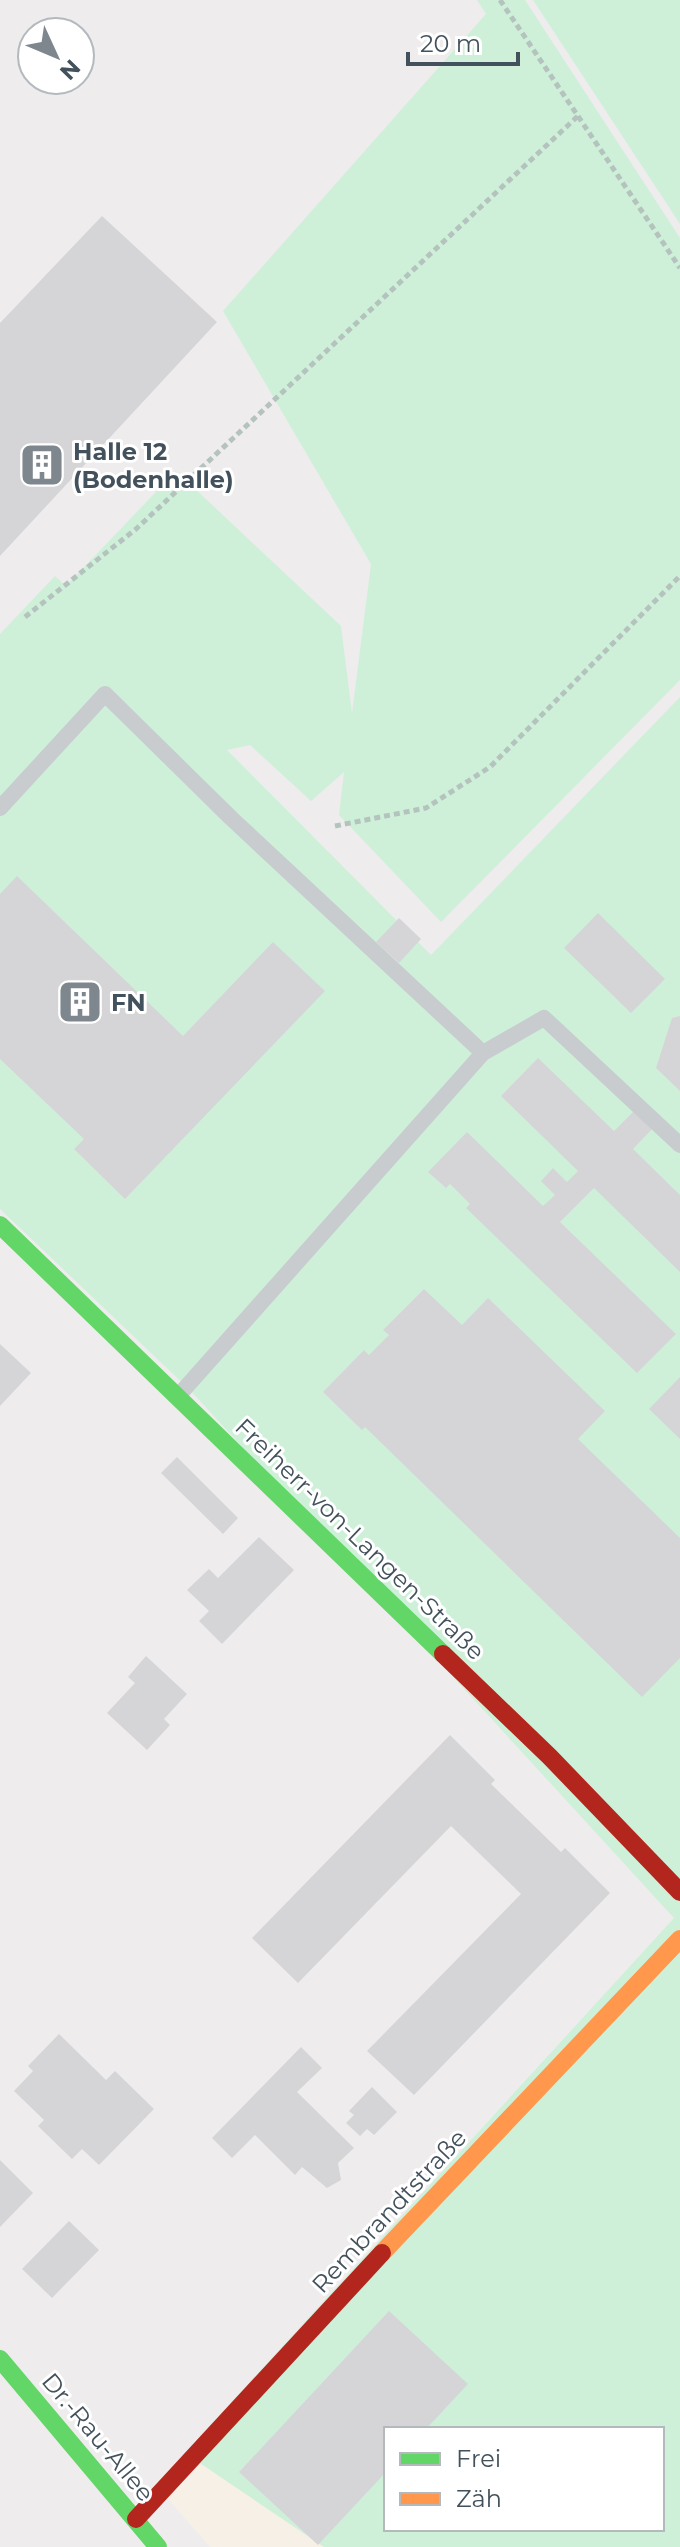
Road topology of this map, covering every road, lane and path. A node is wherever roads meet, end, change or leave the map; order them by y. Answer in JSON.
{"nodes":[{"id":1,"x":500,"y":0,"type":"edge"},
{"id":2,"x":578,"y":116,"type":"junction"},
{"id":3,"x":680,"y":268,"type":"edge"},
{"id":4,"x":680,"y":576,"type":"edge"},
{"id":5,"x":25,"y":617,"type":"dead end"},
{"id":6,"x":0,"y":808,"type":"edge"},
{"id":7,"x":335,"y":826,"type":"dead end"},
{"id":8,"x":483,"y":1053,"type":"junction"},
{"id":9,"x":680,"y":1145,"type":"edge"},
{"id":10,"x":0,"y":1225,"type":"edge"},
{"id":11,"x":179,"y":1396,"type":"junction"},
{"id":12,"x":680,"y":1892,"type":"edge"},
{"id":13,"x":680,"y":1939,"type":"edge"},
{"id":14,"x":0,"y":2359,"type":"edge"},
{"id":15,"x":136,"y":2519,"type":"junction"},
{"id":16,"x":158,"y":2547,"type":"edge"}],
"edges":[{"from":1,"to":2,"type":"path"},
{"from":2,"to":3,"type":"path"},
{"from":2,"to":5,"type":"path"},
{"from":4,"to":7,"type":"path"},
{"from":6,"to":8,"type":"lane"},
{"from":8,"to":9,"type":"lane"},
{"from":8,"to":11,"type":"lane"},
{"from":10,"to":11,"type":"street","name":"Freiherr-von-Langen-Straße"},
{"from":11,"to":12,"type":"street","name":"Freiherr-von-Langen-Straße"},
{"from":13,"to":15,"type":"street","name":"Rembrandtstraße"},
{"from":14,"to":15,"type":"street","name":"Dr.-Rau-Allee"},
{"from":15,"to":16,"type":"street","name":"Dr.-Rau-Allee"}]}
